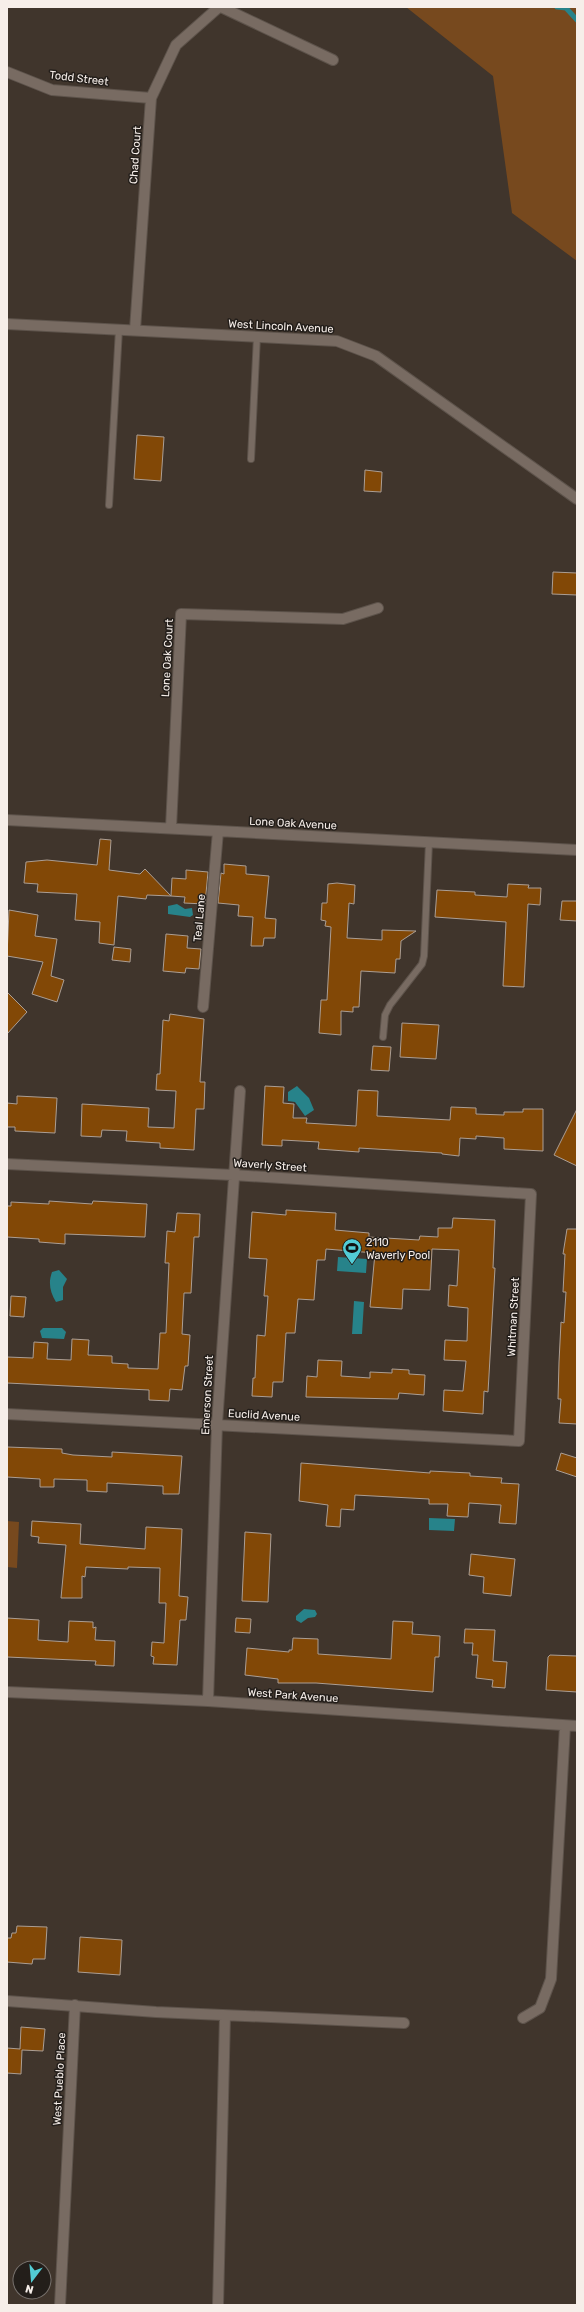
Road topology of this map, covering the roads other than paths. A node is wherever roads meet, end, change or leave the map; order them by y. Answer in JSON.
{"nodes":[{"id":1,"x":220,"y":7,"type":"edge"},
{"id":2,"x":333,"y":60,"type":"dead end"},
{"id":3,"x":7,"y":72,"type":"edge"},
{"id":4,"x":152,"y":98,"type":"junction"},
{"id":5,"x":7,"y":324,"type":"edge"},
{"id":6,"x":119,"y":329,"type":"junction"},
{"id":7,"x":134,"y":330,"type":"junction"},
{"id":8,"x":257,"y":336,"type":"junction"},
{"id":9,"x":250,"y":459,"type":"dead end"},
{"id":10,"x":577,"y":499,"type":"edge"},
{"id":11,"x":109,"y":505,"type":"dead end"},
{"id":12,"x":378,"y":608,"type":"dead end"},
{"id":13,"x":7,"y":820,"type":"edge"},
{"id":14,"x":171,"y":828,"type":"junction"},
{"id":15,"x":218,"y":831,"type":"junction"},
{"id":16,"x":429,"y":842,"type":"junction"},
{"id":17,"x":577,"y":850,"type":"edge"},
{"id":18,"x":203,"y":1007,"type":"dead end"},
{"id":19,"x":383,"y":1037,"type":"dead end"},
{"id":20,"x":240,"y":1091,"type":"dead end"},
{"id":21,"x":7,"y":1164,"type":"edge"},
{"id":22,"x":233,"y":1175,"type":"junction"},
{"id":23,"x":531,"y":1194,"type":"joint"},
{"id":24,"x":7,"y":1414,"type":"edge"},
{"id":25,"x":218,"y":1424,"type":"junction"},
{"id":26,"x":519,"y":1441,"type":"joint"},
{"id":27,"x":7,"y":1692,"type":"edge"},
{"id":28,"x":208,"y":1701,"type":"junction"},
{"id":29,"x":565,"y":1726,"type":"junction"},
{"id":30,"x":577,"y":1726,"type":"edge"},
{"id":31,"x":7,"y":2001,"type":"edge"},
{"id":32,"x":75,"y":2005,"type":"junction"},
{"id":33,"x":225,"y":2016,"type":"junction"},
{"id":34,"x":523,"y":2018,"type":"dead end"},
{"id":35,"x":404,"y":2023,"type":"dead end"},
{"id":36,"x":60,"y":2305,"type":"edge"},
{"id":37,"x":218,"y":2305,"type":"edge"}],
"edges":[{"from":1,"to":2,"type":"street","name":"Chad Court"},
{"from":1,"to":4,"type":"street","name":"Chad Court"},
{"from":3,"to":4,"type":"street","name":"Todd Street"},
{"from":4,"to":7,"type":"street","name":"Chad Court"},
{"from":5,"to":6,"type":"street","name":"West Lincoln Avenue"},
{"from":6,"to":7,"type":"street","name":"West Lincoln Avenue"},
{"from":6,"to":11,"type":"lane"},
{"from":7,"to":8,"type":"street","name":"West Lincoln Avenue"},
{"from":8,"to":9,"type":"lane"},
{"from":8,"to":10,"type":"street","name":"West Lincoln Avenue"},
{"from":12,"to":14,"type":"street","name":"Lone Oak Court"},
{"from":13,"to":14,"type":"street","name":"Lone Oak Avenue"},
{"from":14,"to":15,"type":"street","name":"Lone Oak Avenue"},
{"from":15,"to":16,"type":"street","name":"Lone Oak Avenue"},
{"from":15,"to":18,"type":"street","name":"Teal Lane"},
{"from":16,"to":17,"type":"street","name":"Lone Oak Avenue"},
{"from":16,"to":19,"type":"lane"},
{"from":20,"to":22,"type":"street","name":"Emerson Street"},
{"from":21,"to":22,"type":"street","name":"Waverly Street"},
{"from":22,"to":23,"type":"street","name":"Waverly Street"},
{"from":22,"to":25,"type":"street","name":"Emerson Street"},
{"from":23,"to":26,"type":"street","name":"Whitman Street"},
{"from":24,"to":25,"type":"street","name":"Euclid Avenue"},
{"from":25,"to":26,"type":"street","name":"Euclid Avenue"},
{"from":25,"to":28,"type":"street","name":"Emerson Street"},
{"from":27,"to":28,"type":"street","name":"West Park Avenue"},
{"from":28,"to":29,"type":"street","name":"West Park Avenue"},
{"from":29,"to":30,"type":"street","name":"West Park Avenue"},
{"from":29,"to":34,"type":"street"},
{"from":31,"to":32,"type":"street"},
{"from":32,"to":33,"type":"street"},
{"from":32,"to":36,"type":"street","name":"West Pueblo Place"},
{"from":33,"to":35,"type":"street"},
{"from":33,"to":37,"type":"street"}]}
